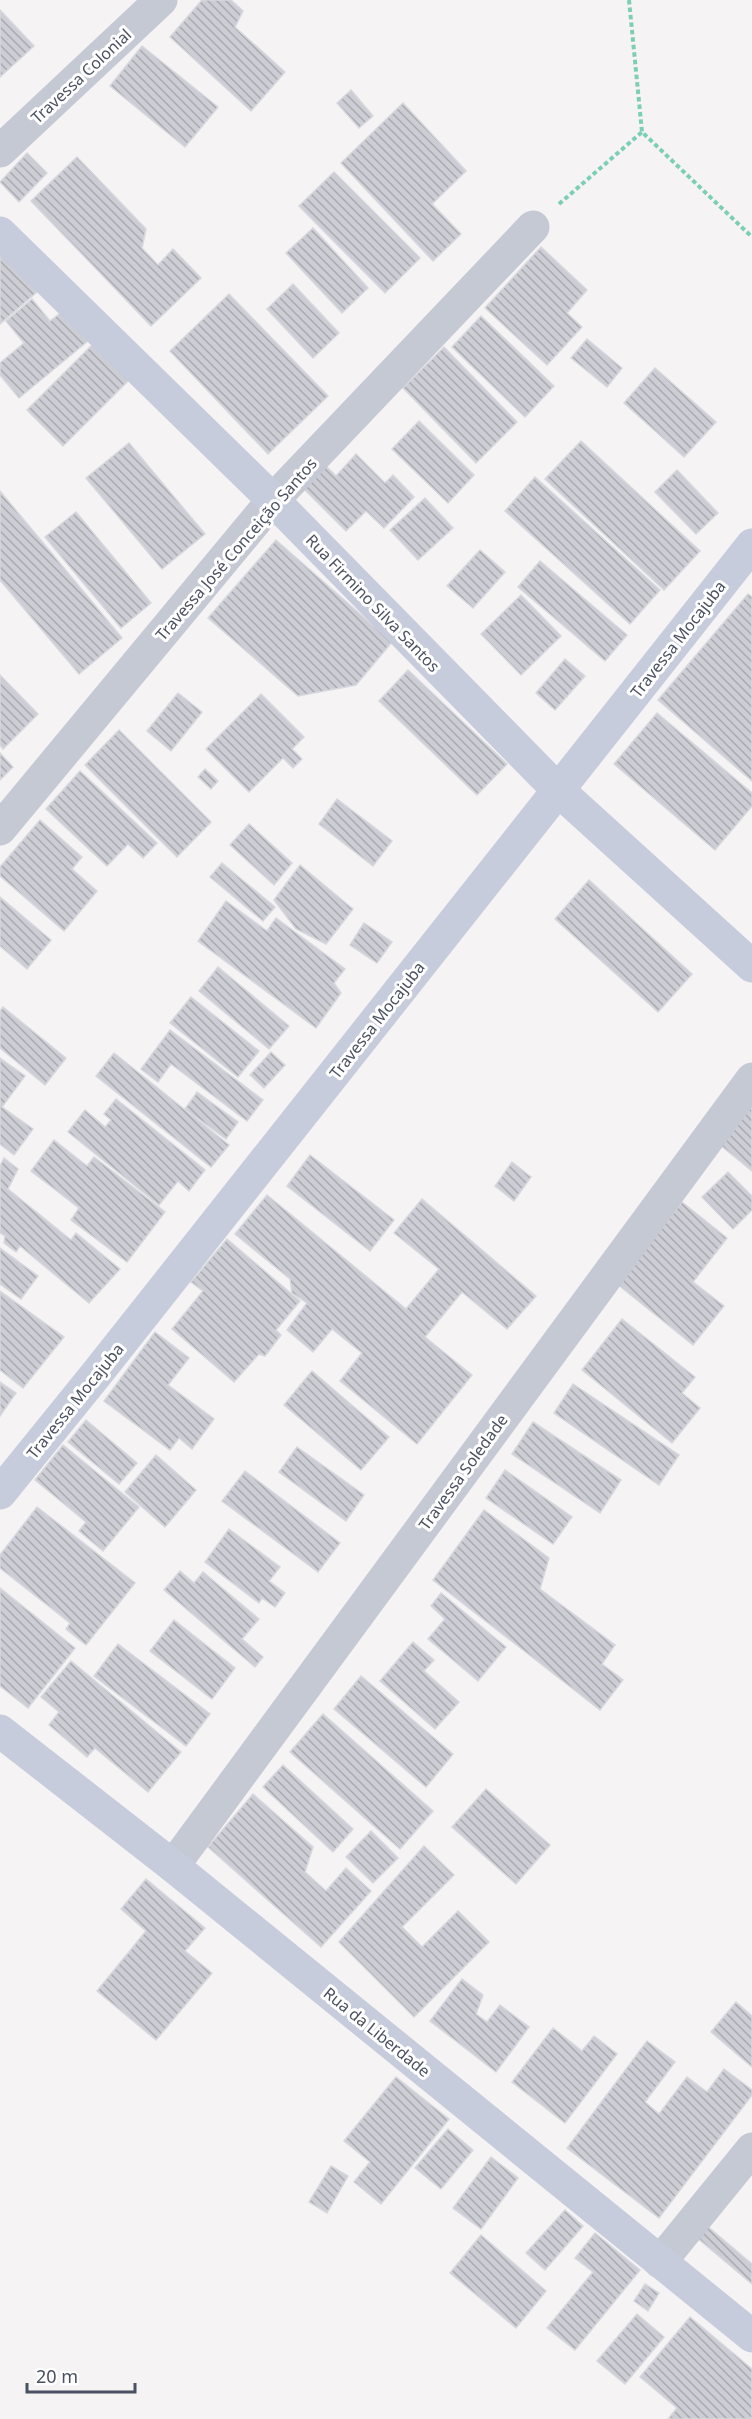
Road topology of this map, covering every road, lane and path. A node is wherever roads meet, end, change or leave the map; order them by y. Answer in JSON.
{"nodes":[{"id":1,"x":161,"y":0,"type":"edge"},
{"id":2,"x":629,"y":0,"type":"edge"},
{"id":3,"x":642,"y":132,"type":"junction"},
{"id":4,"x":0,"y":151,"type":"edge"},
{"id":5,"x":533,"y":227,"type":"joint"},
{"id":6,"x":0,"y":233,"type":"edge"},
{"id":7,"x":752,"y":237,"type":"edge"},
{"id":8,"x":273,"y":500,"type":"junction"},
{"id":9,"x":752,"y":545,"type":"edge"},
{"id":10,"x":558,"y":790,"type":"junction"},
{"id":11,"x":0,"y":829,"type":"edge"},
{"id":12,"x":752,"y":966,"type":"edge"},
{"id":13,"x":752,"y":1079,"type":"edge"},
{"id":14,"x":0,"y":1493,"type":"edge"},
{"id":15,"x":0,"y":1731,"type":"edge"},
{"id":16,"x":173,"y":1866,"type":"junction"},
{"id":17,"x":752,"y":2149,"type":"edge"},
{"id":18,"x":660,"y":2262,"type":"junction"},
{"id":19,"x":752,"y":2336,"type":"edge"}],
"edges":[{"from":1,"to":4,"type":"street","name":"Travessa Colonial"},
{"from":2,"to":3,"type":"path"},
{"from":3,"to":5,"type":"path"},
{"from":3,"to":7,"type":"path"},
{"from":5,"to":8,"type":"street","name":"Travessa José Conceição Santos"},
{"from":6,"to":8,"type":"street","name":"Rua Firmino Silva Santos"},
{"from":8,"to":10,"type":"street","name":"Rua Firmino Silva Santos"},
{"from":8,"to":11,"type":"street","name":"Travessa José Conceição Santos"},
{"from":9,"to":10,"type":"street","name":"Travessa Mocajuba"},
{"from":10,"to":12,"type":"street","name":"Rua Firmino Silva Santos"},
{"from":10,"to":14,"type":"street","name":"Travessa Mocajuba"},
{"from":13,"to":16,"type":"street","name":"Travessa Soledade"},
{"from":15,"to":16,"type":"street","name":"Rua da Liberdade"},
{"from":16,"to":18,"type":"street","name":"Rua da Liberdade"},
{"from":17,"to":18,"type":"street"},
{"from":18,"to":19,"type":"street","name":"Rua da Liberdade"}]}
